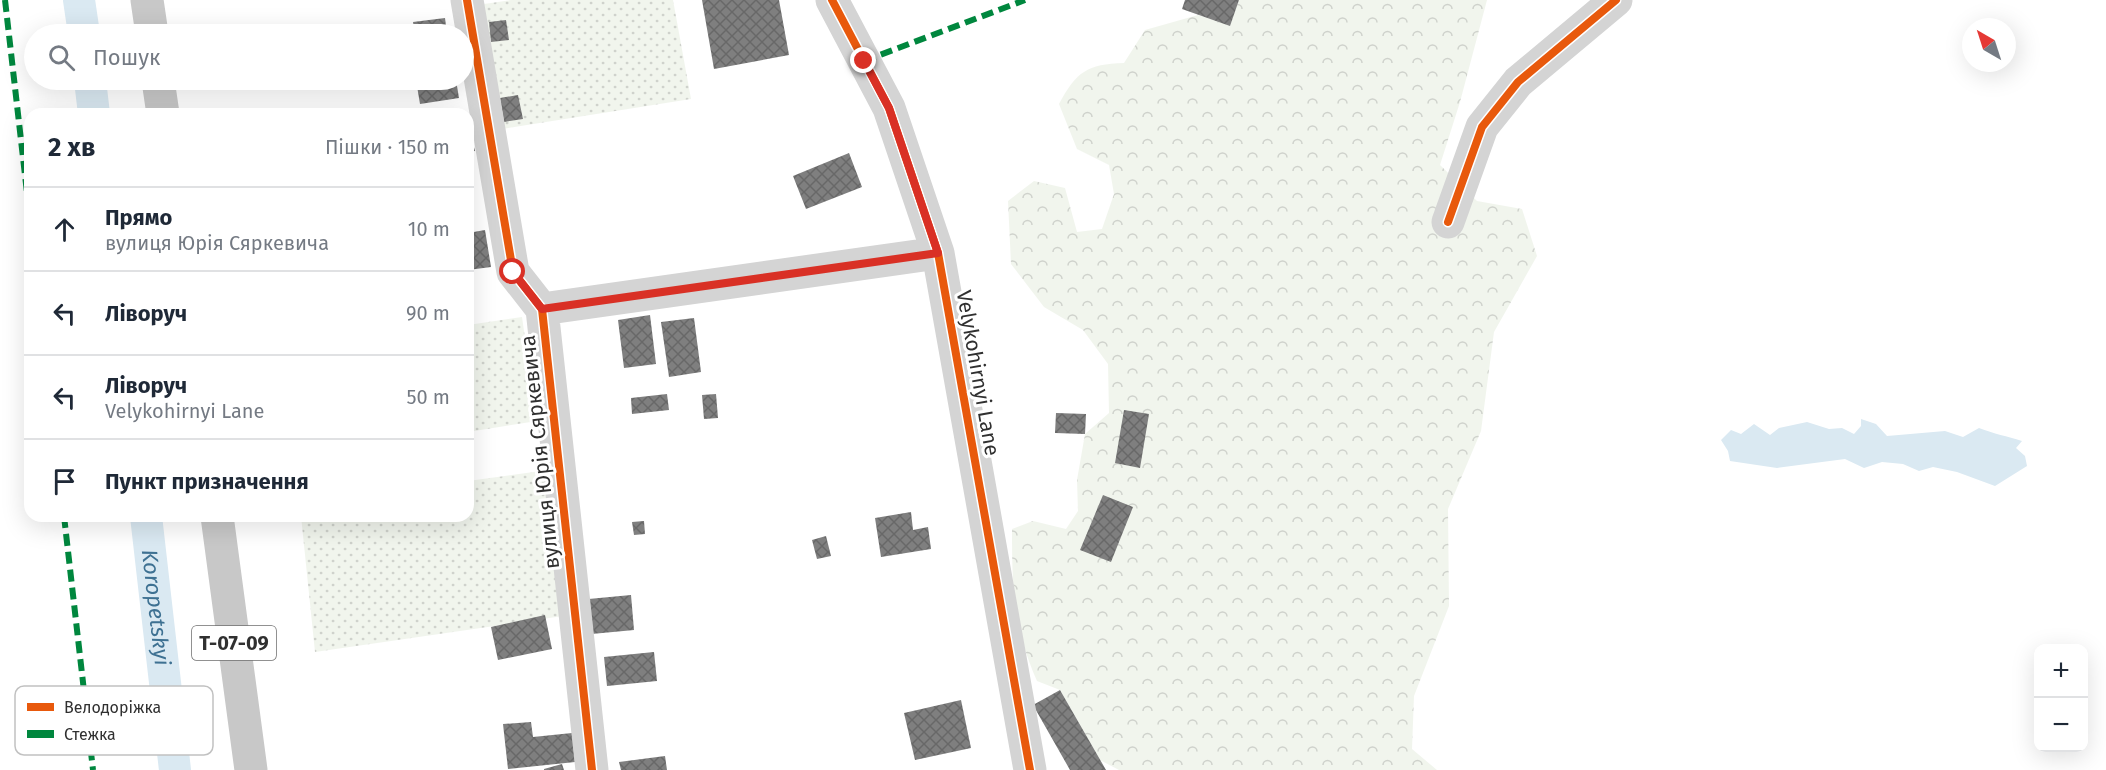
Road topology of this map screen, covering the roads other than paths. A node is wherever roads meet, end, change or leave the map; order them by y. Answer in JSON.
{"nodes":[{"id":1,"x":147,"y":0,"type":"edge"},
{"id":2,"x":467,"y":0,"type":"edge"},
{"id":3,"x":832,"y":0,"type":"edge"},
{"id":4,"x":1616,"y":0,"type":"edge"},
{"id":5,"x":151,"y":24,"type":"edge"},
{"id":6,"x":471,"y":24,"type":"edge"},
{"id":7,"x":474,"y":41,"type":"edge"},
{"id":8,"x":159,"y":90,"type":"edge"},
{"id":9,"x":162,"y":108,"type":"edge"},
{"id":10,"x":1448,"y":222,"type":"dead end"},
{"id":11,"x":938,"y":253,"type":"junction"},
{"id":12,"x":542,"y":309,"type":"junction"},
{"id":13,"x":218,"y":522,"type":"edge"},
{"id":14,"x":251,"y":770,"type":"edge"},
{"id":15,"x":592,"y":770,"type":"edge"},
{"id":16,"x":1030,"y":770,"type":"edge"}],
"edges":[{"from":1,"to":5,"type":"main road"},
{"from":2,"to":6,"type":"street","name":"вулиця Юрія Сяркевича"},
{"from":3,"to":11,"type":"street","name":"Velykohirnyi Lane"},
{"from":4,"to":10,"type":"street"},
{"from":7,"to":12,"type":"street","name":"вулиця Юрія Сяркевича"},
{"from":8,"to":9,"type":"main road"},
{"from":11,"to":12,"type":"street"},
{"from":11,"to":16,"type":"street","name":"Velykohirnyi Lane"},
{"from":12,"to":15,"type":"street","name":"вулиця Юрія Сяркевича"},
{"from":13,"to":14,"type":"main road","number":"Т-07-09"}]}
